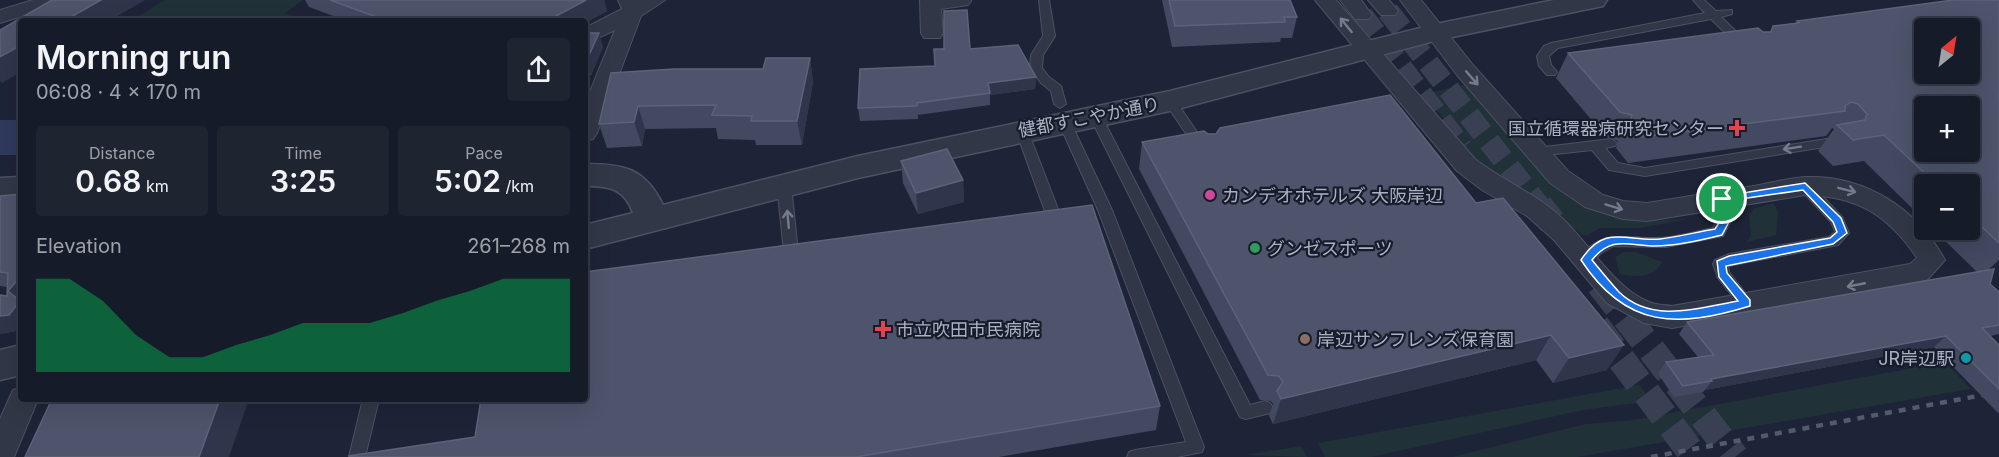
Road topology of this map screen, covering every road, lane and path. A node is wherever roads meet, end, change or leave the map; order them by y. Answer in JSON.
{"nodes":[{"id":1,"x":54,"y":0,"type":"edge"},
{"id":2,"x":655,"y":0,"type":"edge"},
{"id":3,"x":1044,"y":0,"type":"edge"},
{"id":4,"x":1325,"y":0,"type":"edge"},
{"id":5,"x":1410,"y":0,"type":"edge"},
{"id":6,"x":1594,"y":0,"type":"edge"},
{"id":7,"x":1698,"y":0,"type":"edge"},
{"id":8,"x":931,"y":1,"type":"edge"},
{"id":9,"x":961,"y":1,"type":"edge"},
{"id":10,"x":631,"y":5,"type":"edge"},
{"id":11,"x":1728,"y":12,"type":"dead end"},
{"id":12,"x":1715,"y":16,"type":"junction"},
{"id":13,"x":0,"y":17,"type":"edge"},
{"id":14,"x":1436,"y":32,"type":"junction"},
{"id":15,"x":932,"y":33,"type":"dead end"},
{"id":16,"x":588,"y":35,"type":"edge"},
{"id":17,"x":1366,"y":51,"type":"junction"},
{"id":18,"x":1751,"y":52,"type":"edge"},
{"id":19,"x":1551,"y":72,"type":"dead end"},
{"id":20,"x":1170,"y":101,"type":"junction"},
{"id":21,"x":1062,"y":113,"type":"junction"},
{"id":22,"x":1095,"y":115,"type":"junction"},
{"id":23,"x":588,"y":126,"type":"edge"},
{"id":24,"x":1022,"y":131,"type":"junction"},
{"id":25,"x":1833,"y":134,"type":"edge"},
{"id":26,"x":1611,"y":143,"type":"dead end"},
{"id":27,"x":1595,"y":145,"type":"junction"},
{"id":28,"x":1536,"y":153,"type":"junction"},
{"id":29,"x":1207,"y":156,"type":"edge"},
{"id":30,"x":588,"y":175,"type":"edge"},
{"id":31,"x":784,"y":185,"type":"junction"},
{"id":32,"x":1805,"y":186,"type":"junction"},
{"id":33,"x":18,"y":188,"type":"edge"},
{"id":34,"x":0,"y":189,"type":"edge"},
{"id":35,"x":1722,"y":199,"type":"junction"},
{"id":36,"x":1056,"y":217,"type":"edge"},
{"id":37,"x":652,"y":220,"type":"junction"},
{"id":38,"x":588,"y":236,"type":"edge"},
{"id":39,"x":1586,"y":260,"type":"junction"},
{"id":40,"x":772,"y":262,"type":"edge"},
{"id":41,"x":1746,"y":303,"type":"junction"},
{"id":42,"x":18,"y":361,"type":"edge"},
{"id":43,"x":0,"y":365,"type":"edge"},
{"id":44,"x":22,"y":402,"type":"edge"},
{"id":45,"x":370,"y":402,"type":"edge"},
{"id":46,"x":1265,"y":408,"type":"dead end"},
{"id":47,"x":0,"y":455,"type":"edge"},
{"id":48,"x":357,"y":457,"type":"edge"},
{"id":49,"x":1135,"y":457,"type":"edge"}],
"edges":[{"from":1,"to":13,"type":"street"},
{"from":2,"to":10,"type":"street"},
{"from":3,"to":21,"type":"lane"},
{"from":17,"to":4,"type":"street","one_way":true},
{"from":5,"to":14,"type":"street"},
{"from":6,"to":14,"type":"street","name":"健都すこやか通り"},
{"from":7,"to":12,"type":"lane"},
{"from":8,"to":9,"type":"street"},
{"from":8,"to":15,"type":"street"},
{"from":10,"to":16,"type":"street"},
{"from":10,"to":23,"type":"street"},
{"from":11,"to":12,"type":"lane"},
{"from":12,"to":18,"type":"lane"},
{"from":12,"to":19,"type":"lane"},
{"from":14,"to":17,"type":"street","name":"健都すこやか通り"},
{"from":14,"to":28,"type":"street","one_way":true},
{"from":17,"to":20,"type":"street","name":"健都すこやか通り"},
{"from":17,"to":39,"type":"street"},
{"from":20,"to":22,"type":"street","name":"健都すこやか通り"},
{"from":20,"to":29,"type":"lane"},
{"from":21,"to":22,"type":"street","name":"健都すこやか通り"},
{"from":21,"to":24,"type":"street","name":"健都すこやか通り"},
{"from":21,"to":49,"type":"lane"},
{"from":22,"to":46,"type":"lane"},
{"from":24,"to":31,"type":"street","name":"健都すこやか通り"},
{"from":24,"to":36,"type":"lane"},
{"from":25,"to":27,"type":"lane","one_way":true},
{"from":26,"to":27,"type":"lane"},
{"from":27,"to":28,"type":"lane"},
{"from":28,"to":35,"type":"street","one_way":true},
{"from":30,"to":37,"type":"street"},
{"from":31,"to":37,"type":"street","name":"健都すこやか通り"},
{"from":40,"to":31,"type":"lane","one_way":true},
{"from":32,"to":35,"type":"street"},
{"from":32,"to":41,"type":"lane"},
{"from":32,"to":41,"type":"street","one_way":true},
{"from":33,"to":34,"type":"street"},
{"from":35,"to":39,"type":"lane"},
{"from":37,"to":38,"type":"street","name":"健都すこやか通り"},
{"from":39,"to":41,"type":"street"},
{"from":42,"to":43,"type":"street"},
{"from":44,"to":47,"type":"street"},
{"from":45,"to":48,"type":"lane"}]}
